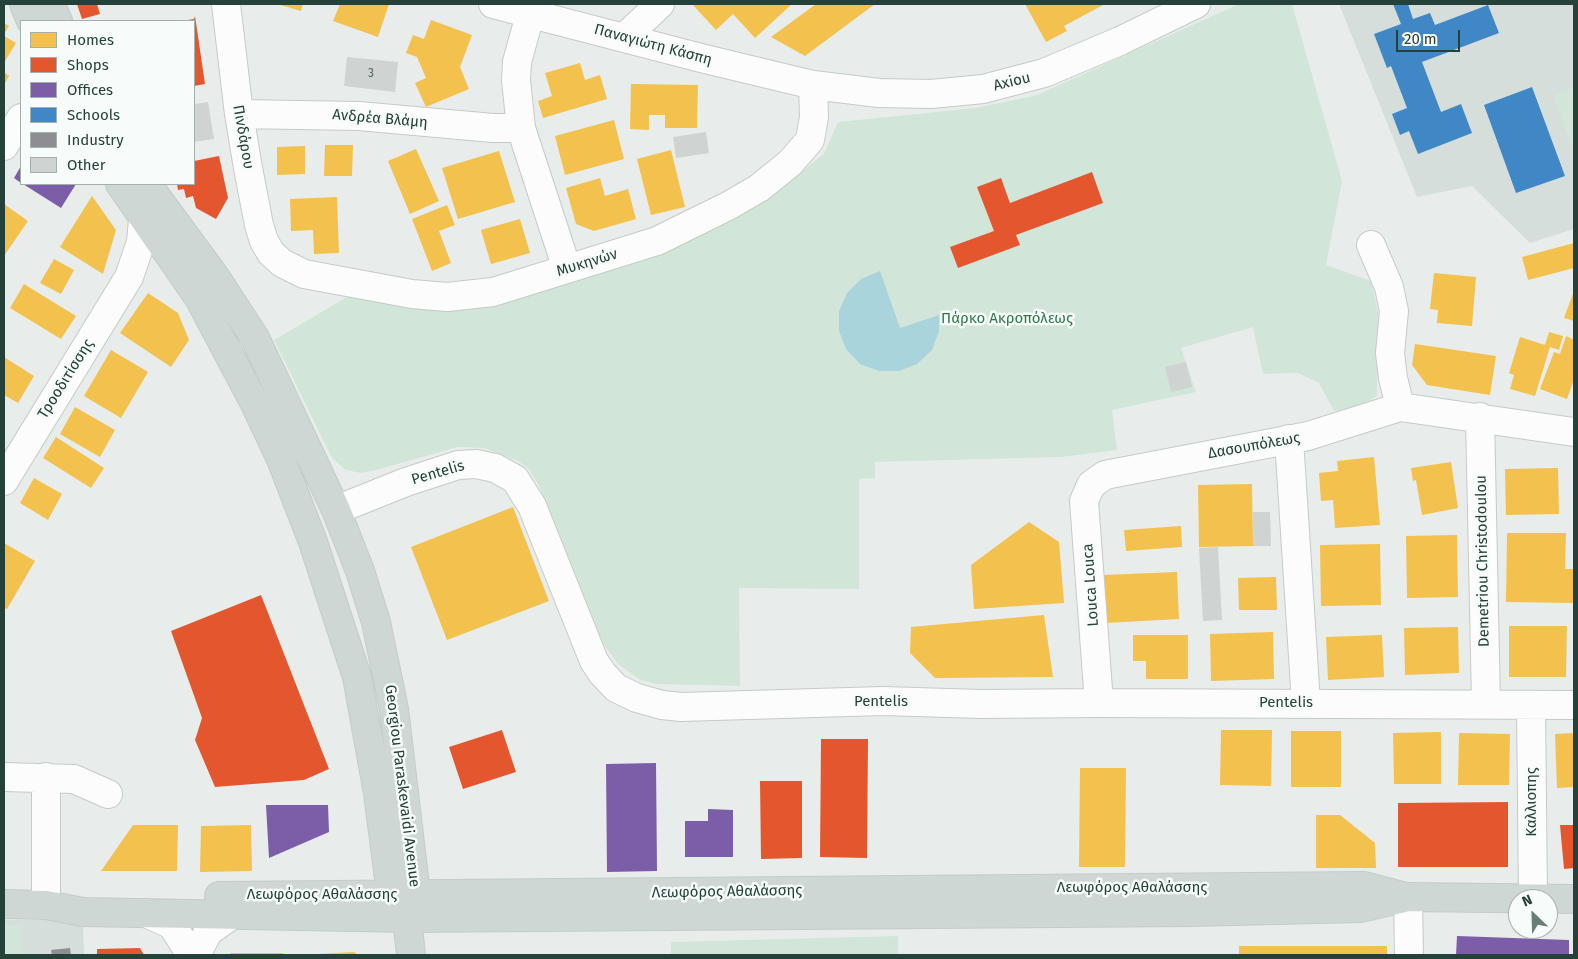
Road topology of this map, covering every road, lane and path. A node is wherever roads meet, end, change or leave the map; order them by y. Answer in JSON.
{"nodes":[{"id":1,"x":24,"y":4,"type":"edge"},
{"id":2,"x":50,"y":4,"type":"edge"},
{"id":3,"x":226,"y":4,"type":"edge"},
{"id":4,"x":493,"y":4,"type":"edge"},
{"id":5,"x":660,"y":4,"type":"edge"},
{"id":6,"x":1196,"y":4,"type":"edge"},
{"id":7,"x":530,"y":15,"type":"junction"},
{"id":8,"x":31,"y":20,"type":"edge"},
{"id":9,"x":58,"y":20,"type":"edge"},
{"id":10,"x":625,"y":37,"type":"junction"},
{"id":11,"x":813,"y":85,"type":"junction"},
{"id":12,"x":239,"y":114,"type":"junction"},
{"id":13,"x":20,"y":120,"type":"edge"},
{"id":14,"x":521,"y":128,"type":"junction"},
{"id":15,"x":4,"y":146,"type":"edge"},
{"id":16,"x":121,"y":185,"type":"edge"},
{"id":17,"x":148,"y":185,"type":"edge"},
{"id":18,"x":144,"y":220,"type":"junction"},
{"id":19,"x":1372,"y":245,"type":"dead end"},
{"id":20,"x":282,"y":263,"type":"joint"},
{"id":21,"x":179,"y":268,"type":"junction"},
{"id":22,"x":567,"y":269,"type":"junction"},
{"id":23,"x":129,"y":277,"type":"junction"},
{"id":24,"x":1400,"y":407,"type":"junction"},
{"id":25,"x":1480,"y":417,"type":"junction"},
{"id":26,"x":1574,"y":432,"type":"edge"},
{"id":27,"x":1289,"y":439,"type":"junction"},
{"id":28,"x":1105,"y":475,"type":"joint"},
{"id":29,"x":4,"y":481,"type":"edge"},
{"id":30,"x":336,"y":510,"type":"junction"},
{"id":31,"x":1099,"y":703,"type":"junction"},
{"id":32,"x":1306,"y":704,"type":"junction"},
{"id":33,"x":1486,"y":704,"type":"junction"},
{"id":34,"x":1574,"y":705,"type":"edge"},
{"id":35,"x":1531,"y":706,"type":"junction"},
{"id":36,"x":4,"y":777,"type":"edge"},
{"id":37,"x":46,"y":777,"type":"junction"},
{"id":38,"x":108,"y":794,"type":"dead end"},
{"id":39,"x":1533,"y":889,"type":"edge"},
{"id":40,"x":1408,"y":898,"type":"junction"},
{"id":41,"x":1508,"y":898,"type":"edge"},
{"id":42,"x":1558,"y":899,"type":"edge"},
{"id":43,"x":1574,"y":899,"type":"edge"},
{"id":44,"x":405,"y":902,"type":"junction"},
{"id":45,"x":4,"y":904,"type":"edge"},
{"id":46,"x":46,"y":905,"type":"junction"},
{"id":47,"x":146,"y":912,"type":"junction"},
{"id":48,"x":233,"y":914,"type":"junction"},
{"id":49,"x":191,"y":955,"type":"edge"},
{"id":50,"x":196,"y":955,"type":"edge"},
{"id":51,"x":411,"y":955,"type":"edge"},
{"id":52,"x":1409,"y":955,"type":"edge"}],
"edges":[{"from":1,"to":8,"type":"main road"},
{"from":2,"to":9,"type":"main road"},
{"from":3,"to":12,"type":"street","name":"Πινδάρου"},
{"from":4,"to":7,"type":"street","name":"Παναγιώτη Κάσπη"},
{"from":5,"to":10,"type":"street"},
{"from":6,"to":11,"type":"street","name":"Axiou"},
{"from":7,"to":10,"type":"street","name":"Παναγιώτη Κάσπη"},
{"from":7,"to":14,"type":"street"},
{"from":10,"to":11,"type":"street","name":"Παναγιώτη Κάσπη"},
{"from":11,"to":22,"type":"street","name":"Μυκηνών"},
{"from":12,"to":14,"type":"street","name":"Ανδρέα Βλάμη"},
{"from":12,"to":20,"type":"street","name":"Πινδάρου"},
{"from":13,"to":15,"type":"street"},
{"from":14,"to":22,"type":"street"},
{"from":16,"to":18,"type":"main road","name":"Georgiou Paraskevaidi Avenue"},
{"from":17,"to":30,"type":"main road","name":"Georgiou Paraskevaidi Avenue"},
{"from":18,"to":21,"type":"main road","name":"Georgiou Paraskevaidi Avenue"},
{"from":18,"to":23,"type":"street","name":"Τροοδιτίσσης"},
{"from":19,"to":24,"type":"street"},
{"from":20,"to":22,"type":"street","name":"Μυκηνών"},
{"from":21,"to":23,"type":"street"},
{"from":21,"to":44,"type":"main road","name":"Georgiou Paraskevaidi Avenue"},
{"from":23,"to":29,"type":"street","name":"Τροοδιτίσσης"},
{"from":24,"to":25,"type":"street","name":"Δασουπόλεως"},
{"from":24,"to":27,"type":"street","name":"Δασουπόλεως"},
{"from":25,"to":26,"type":"street","name":"Δασουπόλεως"},
{"from":25,"to":33,"type":"street","name":"Demetriou Christodoulou"},
{"from":27,"to":28,"type":"street","name":"Δασουπόλεως"},
{"from":27,"to":32,"type":"street"},
{"from":28,"to":31,"type":"street","name":"Louca Louca"},
{"from":30,"to":31,"type":"street","name":"Pentelis"},
{"from":30,"to":44,"type":"main road","name":"Georgiou Paraskevaidi Avenue"},
{"from":31,"to":32,"type":"street","name":"Pentelis"},
{"from":32,"to":33,"type":"street","name":"Pentelis"},
{"from":33,"to":35,"type":"street","name":"Pentelis"},
{"from":34,"to":35,"type":"street","name":"Pentelis"},
{"from":35,"to":39,"type":"street","name":"Καλλιοπης"},
{"from":36,"to":37,"type":"street"},
{"from":37,"to":38,"type":"street"},
{"from":37,"to":46,"type":"street"},
{"from":40,"to":41,"type":"main road","name":"Λεωφόρος Αθαλάσσης"},
{"from":40,"to":44,"type":"main road","name":"Λεωφόρος Αθαλάσσης"},
{"from":40,"to":52,"type":"street"},
{"from":42,"to":43,"type":"main road","name":"Λεωφόρος Αθαλάσσης"},
{"from":44,"to":46,"type":"main road","name":"Λεωφόρος Αθαλάσσης"},
{"from":44,"to":48,"type":"main road","name":"Λεωφόρος Αθαλάσσης"},
{"from":44,"to":51,"type":"main road"},
{"from":45,"to":46,"type":"main road","name":"Λεωφόρος Αθαλάσσης"},
{"from":46,"to":47,"type":"main road","name":"Λεωφόρος Αθαλάσσης"},
{"from":47,"to":48,"type":"main road","name":"Λεωφόρος Αθαλάσσης"},
{"from":47,"to":49,"type":"street"},
{"from":48,"to":50,"type":"street"}]}
